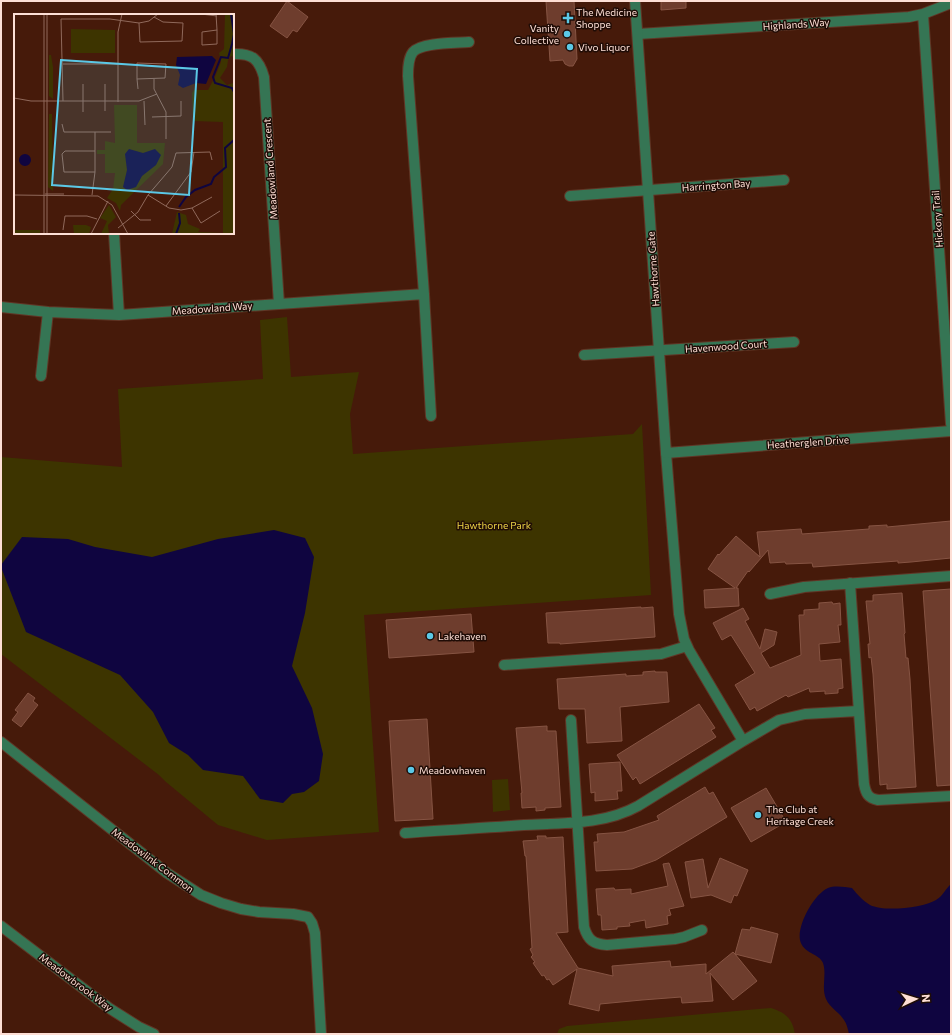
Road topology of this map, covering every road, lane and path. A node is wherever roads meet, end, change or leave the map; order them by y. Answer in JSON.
{"nodes":[{"id":1,"x":636,"y":1,"type":"edge"},
{"id":2,"x":951,"y":3,"type":"edge"},
{"id":3,"x":923,"y":14,"type":"junction"},
{"id":4,"x":638,"y":34,"type":"junction"},
{"id":5,"x":469,"y":42,"type":"dead end"},
{"id":6,"x":234,"y":54,"type":"edge"},
{"id":7,"x":784,"y":180,"type":"dead end"},
{"id":8,"x":648,"y":190,"type":"junction"},
{"id":9,"x":570,"y":196,"type":"dead end"},
{"id":10,"x":114,"y":234,"type":"edge"},
{"id":11,"x":424,"y":294,"type":"junction"},
{"id":12,"x":278,"y":304,"type":"junction"},
{"id":13,"x":1,"y":307,"type":"edge"},
{"id":14,"x":48,"y":312,"type":"junction"},
{"id":15,"x":119,"y":315,"type":"junction"},
{"id":16,"x":794,"y":342,"type":"dead end"},
{"id":17,"x":659,"y":350,"type":"junction"},
{"id":18,"x":584,"y":355,"type":"dead end"},
{"id":19,"x":41,"y":376,"type":"dead end"},
{"id":20,"x":431,"y":416,"type":"dead end"},
{"id":21,"x":951,"y":424,"type":"edge"},
{"id":22,"x":951,"y":431,"type":"edge"},
{"id":23,"x":666,"y":453,"type":"junction"},
{"id":24,"x":951,"y":576,"type":"edge"},
{"id":25,"x":850,"y":583,"type":"junction"},
{"id":26,"x":770,"y":594,"type":"dead end"},
{"id":27,"x":687,"y":646,"type":"junction"},
{"id":28,"x":504,"y":665,"type":"dead end"},
{"id":29,"x":858,"y":711,"type":"junction"},
{"id":30,"x":571,"y":720,"type":"dead end"},
{"id":31,"x":743,"y":741,"type":"junction"},
{"id":32,"x":1,"y":742,"type":"edge"},
{"id":33,"x":951,"y":796,"type":"edge"},
{"id":34,"x":578,"y":822,"type":"junction"},
{"id":35,"x":404,"y":833,"type":"dead end"},
{"id":36,"x":1,"y":926,"type":"edge"},
{"id":37,"x":702,"y":930,"type":"dead end"},
{"id":38,"x":154,"y":1034,"type":"edge"},
{"id":39,"x":321,"y":1034,"type":"edge"}],
"edges":[{"from":1,"to":4,"type":"street","name":"Hawthorne Gate"},
{"from":2,"to":3,"type":"street","name":"Highlands Way"},
{"from":3,"to":4,"type":"street","name":"Highlands Way"},
{"from":3,"to":21,"type":"street","name":"Hickory Trail"},
{"from":4,"to":8,"type":"street","name":"Hawthorne Gate"},
{"from":5,"to":11,"type":"street"},
{"from":6,"to":12,"type":"street","name":"Meadowland Crescent"},
{"from":7,"to":8,"type":"street","name":"Harrington Bay"},
{"from":8,"to":9,"type":"street","name":"Harrington Bay"},
{"from":8,"to":17,"type":"street","name":"Hawthorne Gate"},
{"from":10,"to":15,"type":"street"},
{"from":11,"to":12,"type":"street","name":"Meadowland Way"},
{"from":11,"to":20,"type":"street"},
{"from":12,"to":15,"type":"street","name":"Meadowland Way"},
{"from":13,"to":14,"type":"street","name":"Meadowland Way"},
{"from":14,"to":15,"type":"street","name":"Meadowland Way"},
{"from":14,"to":19,"type":"street"},
{"from":16,"to":17,"type":"street","name":"Havenwood Court"},
{"from":17,"to":18,"type":"street","name":"Havenwood Court"},
{"from":17,"to":23,"type":"street","name":"Hawthorne Gate"},
{"from":22,"to":23,"type":"street","name":"Heatherglen Drive"},
{"from":23,"to":27,"type":"street","name":"Hawthorne Gate"},
{"from":24,"to":25,"type":"street"},
{"from":25,"to":26,"type":"street"},
{"from":25,"to":29,"type":"street"},
{"from":27,"to":28,"type":"street"},
{"from":27,"to":31,"type":"street","name":"Hawthorne Gate"},
{"from":29,"to":31,"type":"street"},
{"from":29,"to":33,"type":"street"},
{"from":30,"to":34,"type":"street"},
{"from":31,"to":34,"type":"street"},
{"from":32,"to":39,"type":"street","name":"Meadowlink Common"},
{"from":34,"to":35,"type":"street"},
{"from":34,"to":37,"type":"street"},
{"from":36,"to":38,"type":"street","name":"Meadowbrook Way"}]}
